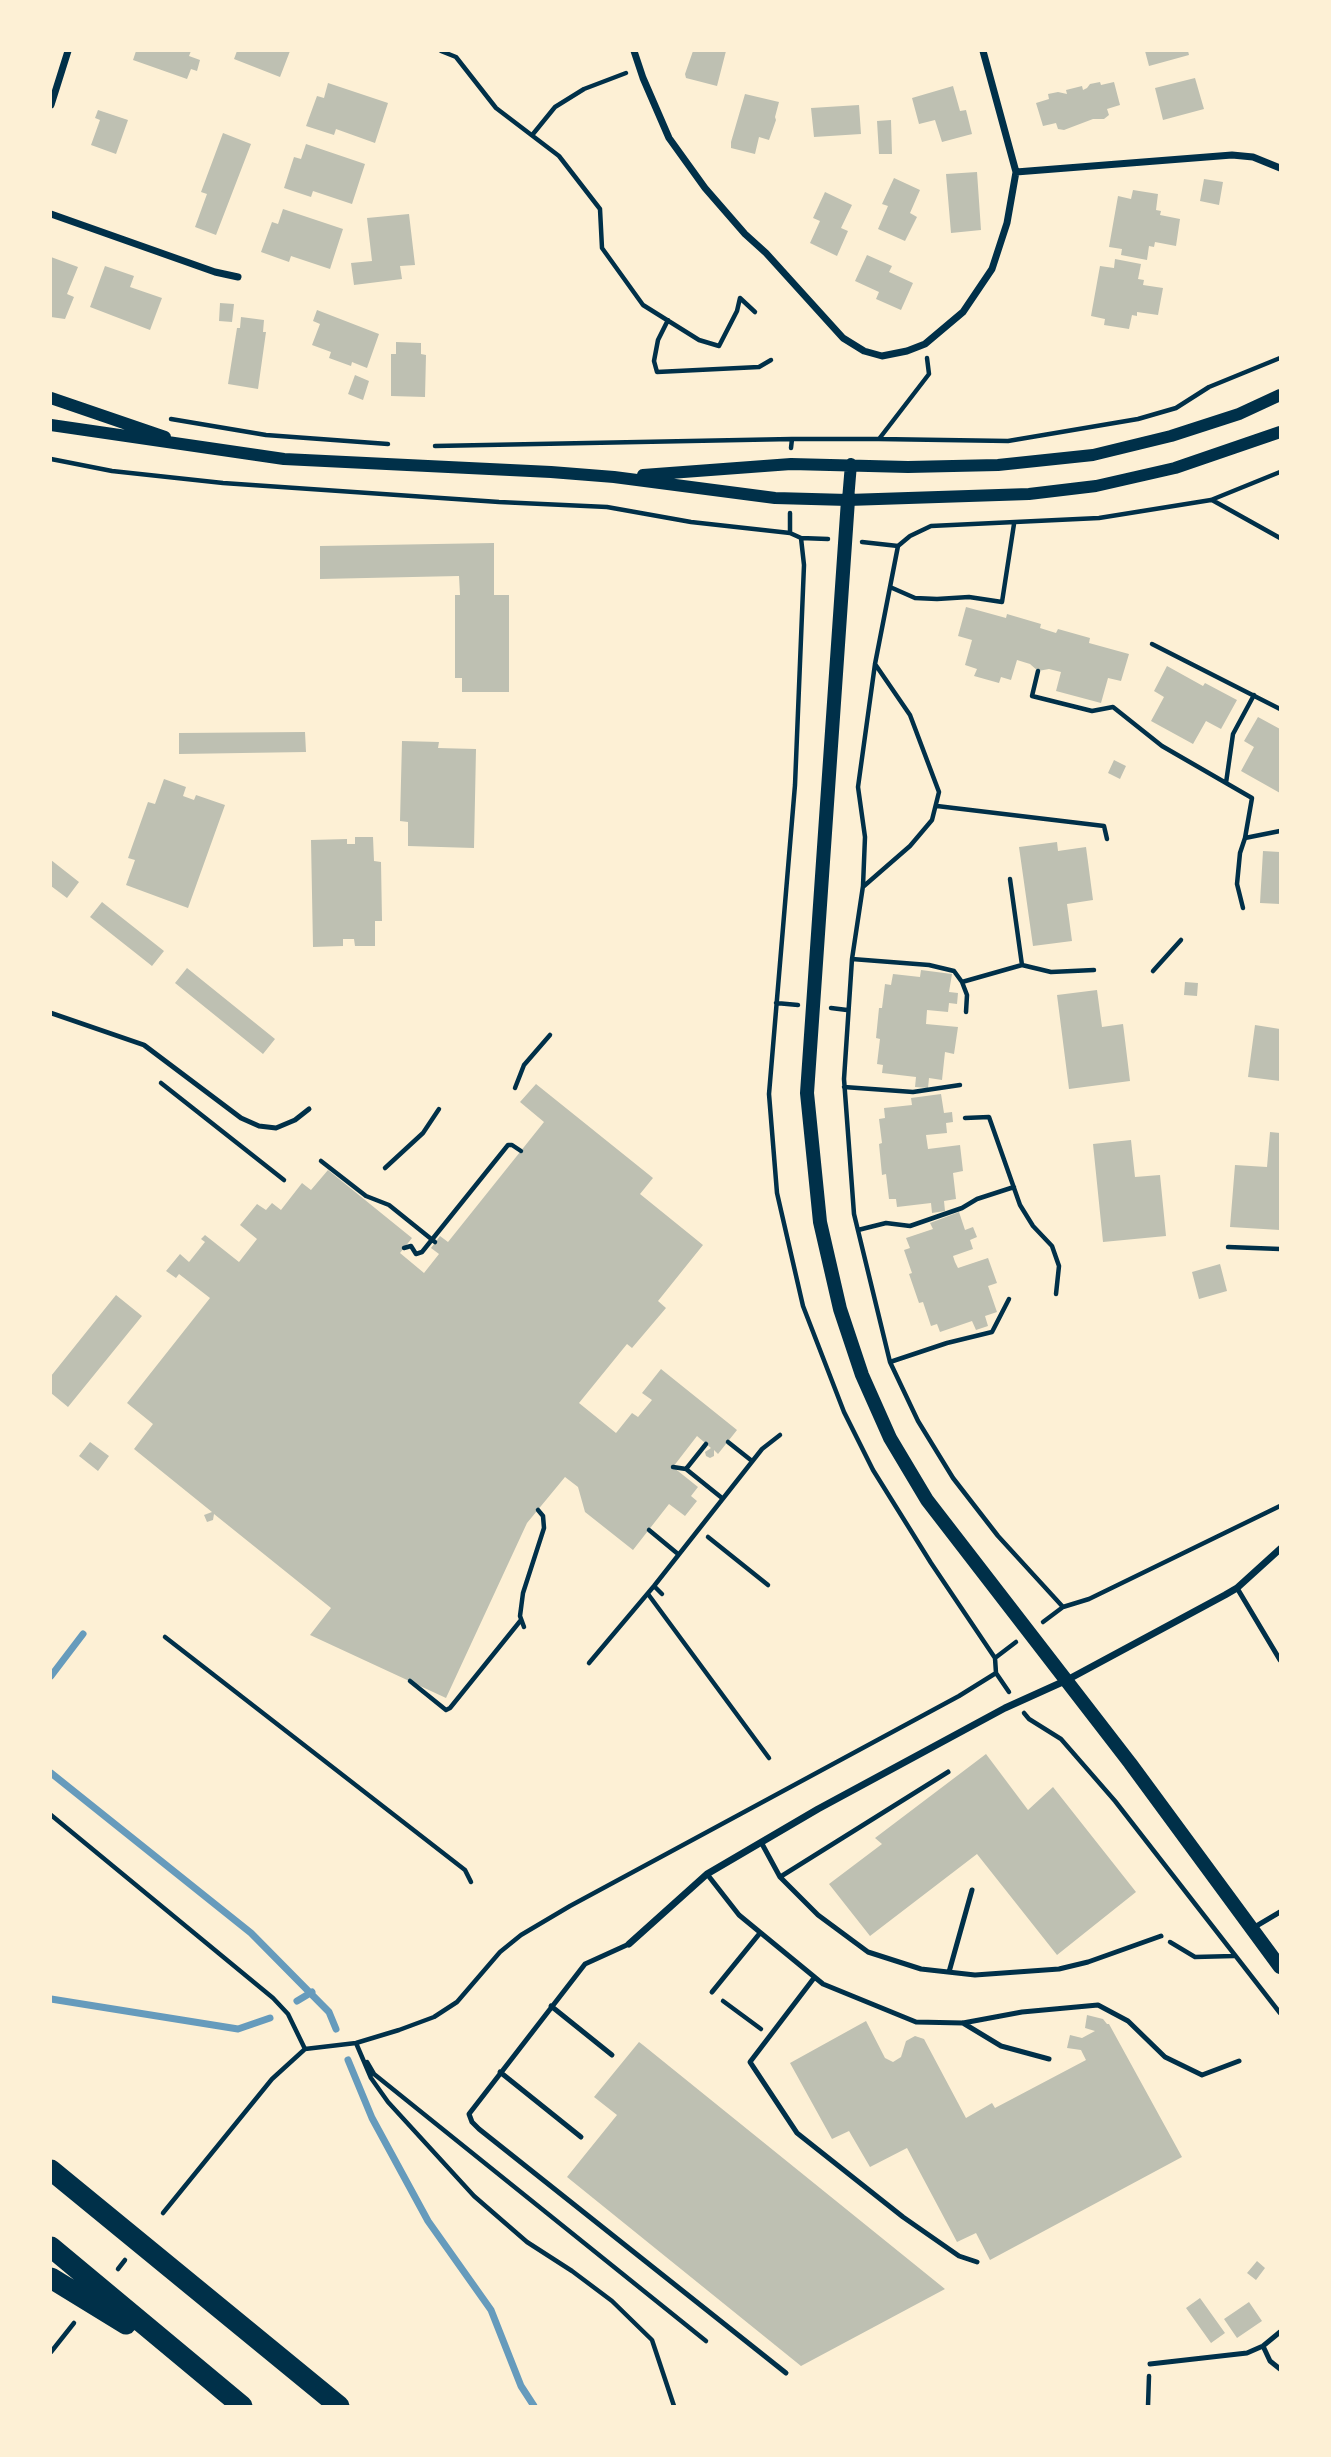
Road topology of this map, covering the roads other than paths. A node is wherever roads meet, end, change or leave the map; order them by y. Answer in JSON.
{"nodes":[{"id":1,"x":68,"y":51,"type":"edge"},
{"id":2,"x":634,"y":51,"type":"edge"},
{"id":3,"x":983,"y":51,"type":"edge"},
{"id":4,"x":51,"y":105,"type":"edge"},
{"id":5,"x":1280,"y":168,"type":"edge"},
{"id":6,"x":1016,"y":172,"type":"junction"},
{"id":7,"x":51,"y":214,"type":"edge"},
{"id":8,"x":238,"y":277,"type":"dead end"},
{"id":9,"x":1280,"y":395,"type":"edge"},
{"id":10,"x":51,"y":398,"type":"edge"},
{"id":11,"x":51,"y":425,"type":"edge"},
{"id":12,"x":1280,"y":432,"type":"edge"},
{"id":13,"x":198,"y":448,"type":"junction"},
{"id":14,"x":851,"y":464,"type":"junction"},
{"id":15,"x":614,"y":477,"type":"junction"},
{"id":16,"x":848,"y":500,"type":"junction"},
{"id":17,"x":51,"y":1013,"type":"edge"},
{"id":18,"x":309,"y":1109,"type":"dead end"},
{"id":19,"x":1280,"y":1549,"type":"edge"},
{"id":20,"x":1237,"y":1588,"type":"junction"},
{"id":21,"x":1280,"y":1660,"type":"edge"},
{"id":22,"x":1067,"y":1680,"type":"junction"},
{"id":23,"x":948,"y":1772,"type":"dead end"},
{"id":24,"x":761,"y":1842,"type":"junction"},
{"id":25,"x":707,"y":1874,"type":"junction"},
{"id":26,"x":780,"y":1877,"type":"junction"},
{"id":27,"x":972,"y":1890,"type":"dead end"},
{"id":28,"x":1280,"y":1912,"type":"edge"},
{"id":29,"x":1252,"y":1928,"type":"junction"},
{"id":30,"x":760,"y":1933,"type":"junction"},
{"id":31,"x":1161,"y":1936,"type":"road end"},
{"id":32,"x":629,"y":1944,"type":"joint"},
{"id":33,"x":1280,"y":1967,"type":"edge"},
{"id":34,"x":949,"y":1972,"type":"junction"},
{"id":35,"x":814,"y":1978,"type":"junction"},
{"id":36,"x":712,"y":1992,"type":"road end"},
{"id":37,"x":551,"y":2006,"type":"junction"},
{"id":38,"x":962,"y":2023,"type":"junction"},
{"id":39,"x":612,"y":2055,"type":"dead end"},
{"id":40,"x":1049,"y":2059,"type":"dead end"},
{"id":41,"x":1239,"y":2061,"type":"dead end"},
{"id":42,"x":500,"y":2072,"type":"junction"},
{"id":43,"x":581,"y":2137,"type":"dead end"},
{"id":44,"x":51,"y":2154,"type":"edge"},
{"id":45,"x":51,"y":2170,"type":"edge"},
{"id":46,"x":115,"y":2221,"type":"junction"},
{"id":47,"x":51,"y":2247,"type":"edge"},
{"id":48,"x":977,"y":2262,"type":"dead end"},
{"id":49,"x":51,"y":2278,"type":"edge"},
{"id":50,"x":1280,"y":2332,"type":"edge"},
{"id":51,"x":1263,"y":2346,"type":"junction"},
{"id":52,"x":188,"y":2361,"type":"junction"},
{"id":53,"x":1150,"y":2364,"type":"road end"},
{"id":54,"x":1280,"y":2369,"type":"edge"},
{"id":55,"x":786,"y":2373,"type":"dead end"},
{"id":56,"x":242,"y":2406,"type":"edge"},
{"id":57,"x":339,"y":2406,"type":"edge"}],
"edges":[{"from":1,"to":4,"type":"street"},
{"from":2,"to":6,"type":"street"},
{"from":3,"to":6,"type":"street"},
{"from":5,"to":6,"type":"street"},
{"from":7,"to":8,"type":"street"},
{"from":9,"to":14,"type":"street"},
{"from":10,"to":13,"type":"street"},
{"from":11,"to":13,"type":"street"},
{"from":12,"to":16,"type":"street"},
{"from":13,"to":15,"type":"street"},
{"from":14,"to":15,"type":"street"},
{"from":14,"to":16,"type":"street"},
{"from":15,"to":16,"type":"street"},
{"from":16,"to":22,"type":"main road"},
{"from":17,"to":18,"type":"lane"},
{"from":19,"to":20,"type":"street"},
{"from":20,"to":21,"type":"lane"},
{"from":20,"to":22,"type":"street"},
{"from":22,"to":24,"type":"street"},
{"from":22,"to":29,"type":"main road"},
{"from":23,"to":26,"type":"lane"},
{"from":24,"to":25,"type":"street"},
{"from":24,"to":26,"type":"lane"},
{"from":25,"to":30,"type":"lane"},
{"from":25,"to":32,"type":"street"},
{"from":26,"to":34,"type":"lane"},
{"from":27,"to":34,"type":"lane"},
{"from":28,"to":29,"type":"lane"},
{"from":29,"to":33,"type":"main road"},
{"from":30,"to":35,"type":"lane"},
{"from":30,"to":36,"type":"lane"},
{"from":31,"to":34,"type":"lane"},
{"from":32,"to":37,"type":"lane"},
{"from":35,"to":38,"type":"lane"},
{"from":35,"to":48,"type":"lane"},
{"from":37,"to":39,"type":"lane"},
{"from":37,"to":42,"type":"lane"},
{"from":38,"to":40,"type":"lane"},
{"from":38,"to":41,"type":"lane"},
{"from":42,"to":43,"type":"lane"},
{"from":42,"to":55,"type":"lane"},
{"from":44,"to":46,"type":"highway"},
{"from":45,"to":46,"type":"highway"},
{"from":46,"to":57,"type":"highway"},
{"from":47,"to":52,"type":"highway"},
{"from":49,"to":52,"type":"highway"},
{"from":50,"to":51,"type":"lane"},
{"from":51,"to":53,"type":"lane"},
{"from":51,"to":54,"type":"lane"},
{"from":52,"to":56,"type":"highway"}]}
